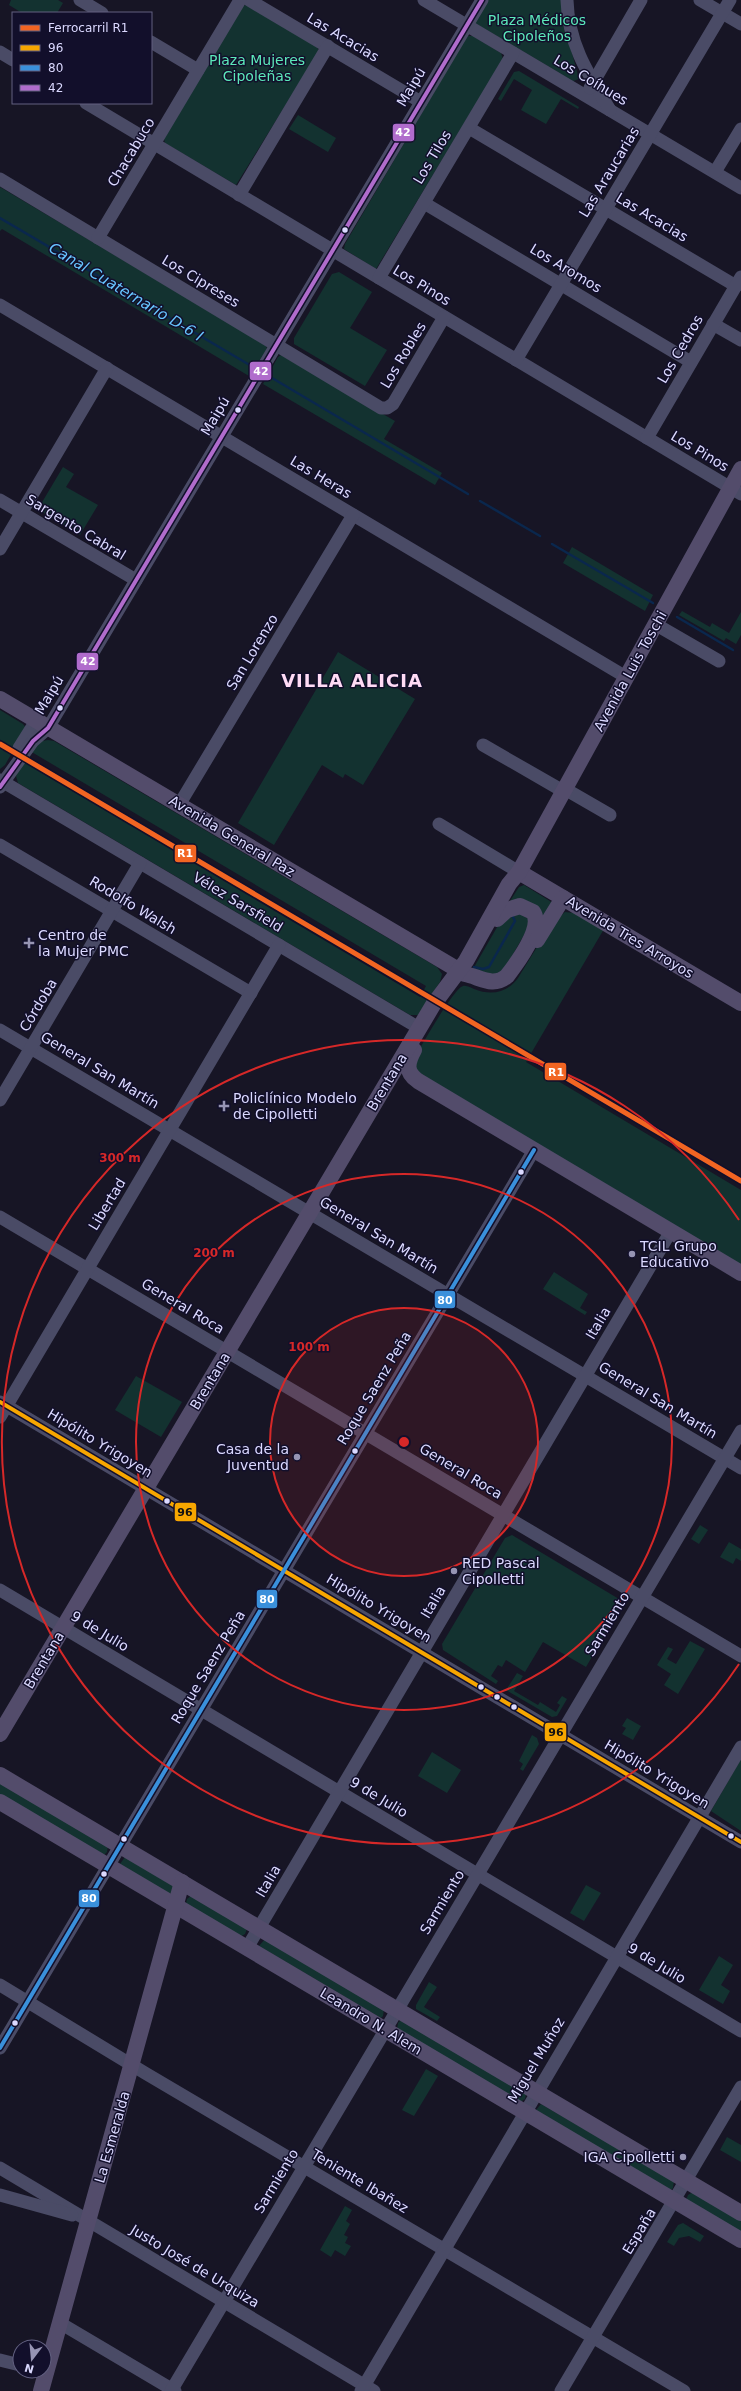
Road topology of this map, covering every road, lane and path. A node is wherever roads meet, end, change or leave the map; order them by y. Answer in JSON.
{"nodes":[{"id":1,"x":80,"y":0,"type":"edge"},
{"id":2,"x":240,"y":0,"type":"edge"},
{"id":3,"x":249,"y":0,"type":"edge"},
{"id":4,"x":424,"y":0,"type":"edge"},
{"id":5,"x":482,"y":0,"type":"edge"},
{"id":6,"x":567,"y":0,"type":"edge"},
{"id":7,"x":641,"y":0,"type":"edge"},
{"id":8,"x":700,"y":0,"type":"edge"},
{"id":9,"x":730,"y":0,"type":"edge"},
{"id":10,"x":100,"y":12,"type":"edge"},
{"id":11,"x":722,"y":13,"type":"junction"},
{"id":12,"x":741,"y":24,"type":"edge"},
{"id":13,"x":466,"y":25,"type":"junction"},
{"id":14,"x":152,"y":43,"type":"edge"},
{"id":15,"x":328,"y":46,"type":"junction"},
{"id":16,"x":0,"y":52,"type":"edge"},
{"id":17,"x":513,"y":53,"type":"junction"},
{"id":18,"x":12,"y":59,"type":"edge"},
{"id":19,"x":198,"y":70,"type":"junction"},
{"id":20,"x":593,"y":82,"type":"junction"},
{"id":21,"x":585,"y":96,"type":"junction"},
{"id":22,"x":421,"y":102,"type":"junction"},
{"id":23,"x":88,"y":104,"type":"edge"},
{"id":24,"x":611,"y":111,"type":"junction"},
{"id":25,"x":469,"y":128,"type":"junction"},
{"id":26,"x":741,"y":129,"type":"edge"},
{"id":27,"x":650,"y":134,"type":"junction"},
{"id":28,"x":154,"y":144,"type":"junction"},
{"id":29,"x":715,"y":172,"type":"junction"},
{"id":30,"x":0,"y":179,"type":"edge"},
{"id":31,"x":741,"y":188,"type":"edge"},
{"id":32,"x":238,"y":195,"type":"junction"},
{"id":33,"x":424,"y":203,"type":"junction"},
{"id":34,"x":606,"y":209,"type":"junction"},
{"id":35,"x":98,"y":238,"type":"junction"},
{"id":36,"x":332,"y":250,"type":"junction"},
{"id":37,"x":379,"y":278,"type":"junction"},
{"id":38,"x":738,"y":281,"type":"edge"},
{"id":39,"x":561,"y":284,"type":"junction"},
{"id":40,"x":0,"y":305,"type":"edge"},
{"id":41,"x":444,"y":317,"type":"junction"},
{"id":42,"x":713,"y":324,"type":"junction"},
{"id":43,"x":741,"y":340,"type":"edge"},
{"id":44,"x":276,"y":344,"type":"junction"},
{"id":45,"x":516,"y":360,"type":"junction"},
{"id":46,"x":692,"y":362,"type":"junction"},
{"id":47,"x":107,"y":368,"type":"junction"},
{"id":48,"x":387,"y":408,"type":"joint"},
{"id":49,"x":221,"y":436,"type":"junction"},
{"id":50,"x":647,"y":438,"type":"junction"},
{"id":51,"x":741,"y":469,"type":"edge"},
{"id":52,"x":736,"y":491,"type":"edge"},
{"id":53,"x":0,"y":500,"type":"edge"},
{"id":54,"x":21,"y":513,"type":"junction"},
{"id":55,"x":353,"y":515,"type":"junction"},
{"id":56,"x":0,"y":549,"type":"edge"},
{"id":57,"x":136,"y":580,"type":"junction"},
{"id":58,"x":655,"y":624,"type":"junction"},
{"id":59,"x":719,"y":661,"type":"dead end"},
{"id":60,"x":626,"y":677,"type":"junction"},
{"id":61,"x":0,"y":699,"type":"edge"},
{"id":62,"x":42,"y":724,"type":"junction"},
{"id":63,"x":483,"y":744,"type":"dead end"},
{"id":64,"x":1,"y":783,"type":"edge"},
{"id":65,"x":564,"y":790,"type":"junction"},
{"id":66,"x":179,"y":805,"type":"junction"},
{"id":67,"x":610,"y":815,"type":"dead end"},
{"id":68,"x":439,"y":824,"type":"dead end"},
{"id":69,"x":0,"y":845,"type":"edge"},
{"id":70,"x":140,"y":863,"type":"junction"},
{"id":71,"x":519,"y":872,"type":"junction"},
{"id":72,"x":563,"y":898,"type":"junction"},
{"id":73,"x":112,"y":911,"type":"junction"},
{"id":74,"x":497,"y":919,"type":"junction"},
{"id":75,"x":279,"y":945,"type":"junction"},
{"id":76,"x":462,"y":972,"type":"junction"},
{"id":77,"x":251,"y":993,"type":"junction"},
{"id":78,"x":741,"y":1003,"type":"edge"},
{"id":79,"x":419,"y":1028,"type":"junction"},
{"id":80,"x":0,"y":1030,"type":"edge"},
{"id":81,"x":31,"y":1048,"type":"junction"},
{"id":82,"x":397,"y":1072,"type":"junction"},
{"id":83,"x":0,"y":1100,"type":"edge"},
{"id":84,"x":170,"y":1130,"type":"junction"},
{"id":85,"x":532,"y":1154,"type":"junction"},
{"id":86,"x":310,"y":1213,"type":"junction"},
{"id":87,"x":0,"y":1217,"type":"edge"},
{"id":88,"x":669,"y":1235,"type":"junction"},
{"id":89,"x":88,"y":1269,"type":"junction"},
{"id":90,"x":741,"y":1273,"type":"edge"},
{"id":91,"x":741,"y":1283,"type":"edge"},
{"id":92,"x":448,"y":1295,"type":"junction"},
{"id":93,"x":227,"y":1351,"type":"junction"},
{"id":94,"x":586,"y":1376,"type":"junction"},
{"id":95,"x":2,"y":1408,"type":"edge"},
{"id":96,"x":741,"y":1431,"type":"edge"},
{"id":97,"x":365,"y":1433,"type":"junction"},
{"id":98,"x":725,"y":1458,"type":"junction"},
{"id":99,"x":741,"y":1468,"type":"edge"},
{"id":100,"x":146,"y":1489,"type":"junction"},
{"id":101,"x":503,"y":1515,"type":"junction"},
{"id":102,"x":284,"y":1571,"type":"junction"},
{"id":103,"x":0,"y":1590,"type":"edge"},
{"id":104,"x":642,"y":1597,"type":"junction"},
{"id":105,"x":63,"y":1628,"type":"junction"},
{"id":106,"x":422,"y":1653,"type":"junction"},
{"id":107,"x":741,"y":1656,"type":"edge"},
{"id":108,"x":201,"y":1710,"type":"junction"},
{"id":109,"x":0,"y":1734,"type":"edge"},
{"id":110,"x":560,"y":1735,"type":"junction"},
{"id":111,"x":741,"y":1747,"type":"edge"},
{"id":112,"x":0,"y":1775,"type":"edge"},
{"id":113,"x":339,"y":1792,"type":"junction"},
{"id":114,"x":0,"y":1802,"type":"edge"},
{"id":115,"x":699,"y":1817,"type":"junction"},
{"id":116,"x":741,"y":1842,"type":"edge"},
{"id":117,"x":120,"y":1846,"type":"junction"},
{"id":118,"x":108,"y":1866,"type":"junction"},
{"id":119,"x":477,"y":1874,"type":"junction"},
{"id":120,"x":182,"y":1882,"type":"junction"},
{"id":121,"x":176,"y":1906,"type":"junction"},
{"id":122,"x":259,"y":1928,"type":"junction"},
{"id":123,"x":247,"y":1948,"type":"junction"},
{"id":124,"x":616,"y":1957,"type":"junction"},
{"id":125,"x":0,"y":1985,"type":"edge"},
{"id":126,"x":28,"y":2001,"type":"junction"},
{"id":127,"x":397,"y":2009,"type":"junction"},
{"id":128,"x":385,"y":2029,"type":"junction"},
{"id":129,"x":741,"y":2031,"type":"edge"},
{"id":130,"x":0,"y":2048,"type":"edge"},
{"id":131,"x":132,"y":2065,"type":"junction"},
{"id":132,"x":741,"y":2087,"type":"edge"},
{"id":133,"x":536,"y":2092,"type":"junction"},
{"id":134,"x":524,"y":2112,"type":"junction"},
{"id":135,"x":304,"y":2167,"type":"junction"},
{"id":136,"x":0,"y":2168,"type":"edge"},
{"id":137,"x":686,"y":2180,"type":"junction"},
{"id":138,"x":0,"y":2195,"type":"edge"},
{"id":139,"x":675,"y":2201,"type":"junction"},
{"id":140,"x":741,"y":2213,"type":"edge"},
{"id":141,"x":89,"y":2220,"type":"junction"},
{"id":142,"x":741,"y":2240,"type":"edge"},
{"id":143,"x":443,"y":2249,"type":"junction"},
{"id":144,"x":224,"y":2302,"type":"junction"},
{"id":145,"x":60,"y":2323,"type":"junction"},
{"id":146,"x":593,"y":2338,"type":"junction"},
{"id":147,"x":52,"y":2348,"type":"edge"},
{"id":148,"x":0,"y":2360,"type":"edge"},
{"id":149,"x":12,"y":2363,"type":"edge"},
{"id":150,"x":43,"y":2379,"type":"edge"},
{"id":151,"x":366,"y":2389,"type":"edge"},
{"id":152,"x":173,"y":2390,"type":"edge"},
{"id":153,"x":41,"y":2391,"type":"edge"},
{"id":154,"x":561,"y":2391,"type":"edge"},
{"id":155,"x":684,"y":2391,"type":"edge"}],
"edges":[{"from":1,"to":10,"type":"street"},
{"from":2,"to":19,"type":"street","name":"Chacabuco"},
{"from":3,"to":15,"type":"street","name":"Las Acacias"},
{"from":4,"to":13,"type":"street","name":"Los Coíhues"},
{"from":5,"to":13,"type":"street","name":"Maipú"},
{"from":6,"to":20,"type":"street"},
{"from":7,"to":20,"type":"street"},
{"from":8,"to":11,"type":"street"},
{"from":9,"to":11,"type":"street","name":"Las Araucarias"},
{"from":11,"to":12,"type":"street"},
{"from":11,"to":27,"type":"street","name":"Las Araucarias"},
{"from":13,"to":17,"type":"street","name":"Los Coíhues"},
{"from":13,"to":22,"type":"street","name":"Maipú"},
{"from":14,"to":19,"type":"street"},
{"from":15,"to":22,"type":"street","name":"Las Acacias"},
{"from":15,"to":32,"type":"street"},
{"from":16,"to":18,"type":"street"},
{"from":17,"to":21,"type":"street","name":"Los Coíhues"},
{"from":17,"to":25,"type":"street","name":"Los Tilos"},
{"from":19,"to":28,"type":"street","name":"Chacabuco"},
{"from":20,"to":21,"type":"street"},
{"from":20,"to":24,"type":"street"},
{"from":21,"to":24,"type":"street","name":"Los Coíhues"},
{"from":22,"to":36,"type":"street","name":"Maipú"},
{"from":23,"to":28,"type":"street","name":"Los Pinos"},
{"from":24,"to":27,"type":"street","name":"Los Coíhues"},
{"from":25,"to":33,"type":"street","name":"Los Tilos"},
{"from":25,"to":34,"type":"street","name":"Las Acacias"},
{"from":26,"to":29,"type":"street"},
{"from":27,"to":29,"type":"street","name":"Los Coíhues"},
{"from":27,"to":34,"type":"street","name":"Las Araucarias"},
{"from":28,"to":32,"type":"street","name":"Los Pinos"},
{"from":28,"to":35,"type":"street","name":"Chacabuco"},
{"from":29,"to":31,"type":"street","name":"Los Coíhues"},
{"from":30,"to":35,"type":"street","name":"Los Cipreses"},
{"from":32,"to":36,"type":"street","name":"Los Pinos"},
{"from":33,"to":37,"type":"street","name":"Los Tilos"},
{"from":33,"to":39,"type":"street","name":"Los Aromos"},
{"from":34,"to":38,"type":"street","name":"Las Acacias"},
{"from":34,"to":39,"type":"street","name":"Las Araucarias"},
{"from":35,"to":44,"type":"street","name":"Los Cipreses"},
{"from":36,"to":37,"type":"street","name":"Los Pinos"},
{"from":36,"to":44,"type":"street","name":"Maipú"},
{"from":37,"to":41,"type":"street","name":"Los Pinos"},
{"from":38,"to":42,"type":"street","name":"Los Cedros"},
{"from":39,"to":45,"type":"street","name":"Las Araucarias"},
{"from":39,"to":46,"type":"street","name":"Los Aromos"},
{"from":40,"to":47,"type":"street","name":"Las Heras"},
{"from":41,"to":45,"type":"street","name":"Los Pinos"},
{"from":41,"to":48,"type":"street","name":"Los Robles"},
{"from":42,"to":43,"type":"street"},
{"from":42,"to":46,"type":"street","name":"Los Cedros"},
{"from":44,"to":48,"type":"street","name":"Los Cipreses"},
{"from":44,"to":49,"type":"street","name":"Maipú"},
{"from":45,"to":50,"type":"street","name":"Los Pinos"},
{"from":46,"to":50,"type":"street","name":"Los Cedros"},
{"from":47,"to":49,"type":"street","name":"Las Heras"},
{"from":47,"to":54,"type":"street"},
{"from":49,"to":55,"type":"street","name":"Las Heras"},
{"from":49,"to":57,"type":"street","name":"Maipú"},
{"from":50,"to":52,"type":"street","name":"Los Pinos"},
{"from":51,"to":52,"type":"main road","name":"Avenida Luis Toschi"},
{"from":52,"to":58,"type":"main road","name":"Avenida Luis Toschi"},
{"from":53,"to":54,"type":"street","name":"Sargento Cabral"},
{"from":54,"to":56,"type":"street"},
{"from":54,"to":57,"type":"street","name":"Sargento Cabral"},
{"from":55,"to":60,"type":"street","name":"Las Heras"},
{"from":55,"to":66,"type":"street","name":"San Lorenzo"},
{"from":57,"to":62,"type":"street","name":"Maipú"},
{"from":58,"to":59,"type":"street"},
{"from":58,"to":60,"type":"main road","name":"Avenida Luis Toschi"},
{"from":60,"to":65,"type":"main road","name":"Avenida Luis Toschi"},
{"from":61,"to":62,"type":"main road","name":"Avenida General Paz"},
{"from":62,"to":64,"type":"street","name":"Maipú"},
{"from":62,"to":66,"type":"main road","name":"Avenida General Paz"},
{"from":63,"to":65,"type":"street"},
{"from":64,"to":70,"type":"street","name":"Vélez Sarsfield"},
{"from":65,"to":67,"type":"street"},
{"from":65,"to":71,"type":"main road","name":"Avenida Luis Toschi"},
{"from":66,"to":76,"type":"main road","name":"Avenida General Paz"},
{"from":68,"to":71,"type":"street"},
{"from":69,"to":73,"type":"street","name":"Rodolfo Walsh"},
{"from":70,"to":73,"type":"street","name":"Córdoba"},
{"from":70,"to":75,"type":"street","name":"Vélez Sarsfield"},
{"from":71,"to":72,"type":"main road","name":"Avenida Tres Arroyos"},
{"from":71,"to":74,"type":"main road","name":"Avenida Luis Toschi"},
{"from":71,"to":76,"type":"main road","name":"Avenida Luis Toschi"},
{"from":72,"to":76,"type":"main road"},
{"from":72,"to":78,"type":"main road","name":"Avenida Tres Arroyos"},
{"from":73,"to":77,"type":"street","name":"Rodolfo Walsh"},
{"from":73,"to":81,"type":"street","name":"Córdoba"},
{"from":74,"to":76,"type":"main road","name":"Avenida Luis Toschi"},
{"from":74,"to":76,"type":"main road"},
{"from":75,"to":77,"type":"street","name":"Libertad"},
{"from":75,"to":79,"type":"street","name":"Vélez Sarsfield"},
{"from":76,"to":79,"type":"main road","name":"Avenida Luis Toschi"},
{"from":76,"to":82,"type":"main road","name":"Avenida Luis Toschi"},
{"from":77,"to":84,"type":"street","name":"Libertad"},
{"from":79,"to":82,"type":"main road","name":"Brentana"},
{"from":80,"to":81,"type":"street","name":"General San Martín"},
{"from":81,"to":83,"type":"street","name":"Córdoba"},
{"from":81,"to":84,"type":"street","name":"General San Martín"},
{"from":82,"to":85,"type":"main road"},
{"from":82,"to":85,"type":"main road"},
{"from":82,"to":86,"type":"main road","name":"Brentana"},
{"from":84,"to":86,"type":"street","name":"General San Martín"},
{"from":84,"to":89,"type":"street","name":"Libertad"},
{"from":85,"to":88,"type":"main road"},
{"from":85,"to":92,"type":"street","name":"Roque Saenz Peña"},
{"from":86,"to":92,"type":"street","name":"General San Martín"},
{"from":86,"to":93,"type":"main road","name":"Brentana"},
{"from":87,"to":89,"type":"street","name":"General Roca"},
{"from":88,"to":90,"type":"main road"},
{"from":88,"to":91,"type":"main road"},
{"from":88,"to":94,"type":"street","name":"Italia"},
{"from":89,"to":93,"type":"street","name":"General Roca"},
{"from":89,"to":95,"type":"street","name":"Libertad"},
{"from":92,"to":94,"type":"street","name":"General San Martín"},
{"from":92,"to":97,"type":"street","name":"Roque Saenz Peña"},
{"from":93,"to":97,"type":"street","name":"General Roca"},
{"from":93,"to":100,"type":"main road","name":"Brentana"},
{"from":94,"to":98,"type":"street","name":"General San Martín"},
{"from":94,"to":101,"type":"street","name":"Italia"},
{"from":95,"to":100,"type":"street","name":"Hipólito Yrigoyen"},
{"from":96,"to":98,"type":"street","name":"Sarmiento"},
{"from":97,"to":101,"type":"street","name":"General Roca"},
{"from":97,"to":102,"type":"street","name":"Roque Saenz Peña"},
{"from":98,"to":99,"type":"street","name":"General San Martín"},
{"from":98,"to":104,"type":"street","name":"Sarmiento"},
{"from":100,"to":102,"type":"street","name":"Hipólito Yrigoyen"},
{"from":100,"to":105,"type":"main road","name":"Brentana"},
{"from":101,"to":104,"type":"street","name":"General Roca"},
{"from":101,"to":106,"type":"street","name":"Italia"},
{"from":102,"to":106,"type":"street","name":"Hipólito Yrigoyen"},
{"from":102,"to":108,"type":"street","name":"Roque Saenz Peña"},
{"from":103,"to":105,"type":"street","name":"9 de Julio"},
{"from":104,"to":107,"type":"street","name":"General Roca"},
{"from":104,"to":110,"type":"street","name":"Sarmiento"},
{"from":105,"to":108,"type":"street","name":"9 de Julio"},
{"from":105,"to":109,"type":"main road","name":"Brentana"},
{"from":106,"to":110,"type":"street","name":"Hipólito Yrigoyen"},
{"from":106,"to":113,"type":"street","name":"Italia"},
{"from":108,"to":113,"type":"street","name":"9 de Julio"},
{"from":108,"to":117,"type":"street","name":"Roque Saenz Peña"},
{"from":110,"to":115,"type":"street","name":"Hipólito Yrigoyen"},
{"from":110,"to":119,"type":"street","name":"Sarmiento"},
{"from":111,"to":115,"type":"street","name":"Miguel Muñoz"},
{"from":112,"to":117,"type":"main road","name":"Leandro N. Alem"},
{"from":113,"to":119,"type":"street","name":"9 de Julio"},
{"from":113,"to":122,"type":"street","name":"Italia"},
{"from":114,"to":118,"type":"main road","name":"Leandro N. Alem"},
{"from":115,"to":116,"type":"street","name":"Hipólito Yrigoyen"},
{"from":115,"to":124,"type":"street","name":"Miguel Muñoz"},
{"from":117,"to":118,"type":"street","name":"Roque Saenz Peña"},
{"from":117,"to":120,"type":"main road","name":"Leandro N. Alem"},
{"from":118,"to":121,"type":"main road","name":"Leandro N. Alem"},
{"from":118,"to":126,"type":"street","name":"Roque Saenz Peña"},
{"from":119,"to":124,"type":"street","name":"9 de Julio"},
{"from":119,"to":127,"type":"street","name":"Sarmiento"},
{"from":120,"to":121,"type":"main road","name":"La Esmeralda"},
{"from":120,"to":122,"type":"main road","name":"Leandro N. Alem"},
{"from":121,"to":123,"type":"main road","name":"Leandro N. Alem"},
{"from":121,"to":131,"type":"main road","name":"La Esmeralda"},
{"from":122,"to":123,"type":"street","name":"Italia"},
{"from":122,"to":127,"type":"main road","name":"Leandro N. Alem"},
{"from":123,"to":128,"type":"main road","name":"Leandro N. Alem"},
{"from":124,"to":129,"type":"street","name":"9 de Julio"},
{"from":124,"to":133,"type":"street","name":"Miguel Muñoz"},
{"from":125,"to":126,"type":"street","name":"Teniente Ibañez"},
{"from":126,"to":130,"type":"street","name":"Roque Saenz Peña"},
{"from":126,"to":131,"type":"street","name":"Teniente Ibañez"},
{"from":127,"to":128,"type":"street","name":"Sarmiento"},
{"from":127,"to":133,"type":"main road","name":"Leandro N. Alem"},
{"from":128,"to":134,"type":"main road","name":"Leandro N. Alem"},
{"from":128,"to":135,"type":"street","name":"Sarmiento"},
{"from":131,"to":135,"type":"street","name":"Teniente Ibañez"},
{"from":131,"to":141,"type":"main road","name":"La Esmeralda"},
{"from":132,"to":137,"type":"street","name":"España"},
{"from":133,"to":134,"type":"street","name":"Miguel Muñoz"},
{"from":133,"to":137,"type":"main road","name":"Leandro N. Alem"},
{"from":134,"to":139,"type":"main road","name":"Leandro N. Alem"},
{"from":134,"to":143,"type":"street","name":"Miguel Muñoz"},
{"from":135,"to":143,"type":"street","name":"Teniente Ibañez"},
{"from":135,"to":144,"type":"street","name":"Sarmiento"},
{"from":136,"to":141,"type":"street","name":"Justo José de Urquiza"},
{"from":137,"to":139,"type":"street","name":"España"},
{"from":137,"to":140,"type":"main road","name":"Leandro N. Alem"},
{"from":138,"to":141,"type":"street"},
{"from":139,"to":142,"type":"main road","name":"Leandro N. Alem"},
{"from":139,"to":146,"type":"street","name":"España"},
{"from":141,"to":144,"type":"street","name":"Justo José de Urquiza"},
{"from":141,"to":145,"type":"main road","name":"La Esmeralda"},
{"from":143,"to":146,"type":"street","name":"Teniente Ibañez"},
{"from":143,"to":151,"type":"street","name":"Miguel Muñoz"},
{"from":144,"to":151,"type":"street","name":"Justo José de Urquiza"},
{"from":144,"to":152,"type":"street","name":"Sarmiento"},
{"from":145,"to":147,"type":"main road","name":"La Esmeralda"},
{"from":145,"to":152,"type":"street"},
{"from":146,"to":154,"type":"street","name":"España"},
{"from":146,"to":155,"type":"street","name":"Teniente Ibañez"},
{"from":148,"to":149,"type":"street"},
{"from":150,"to":153,"type":"main road","name":"La Esmeralda"}]}
